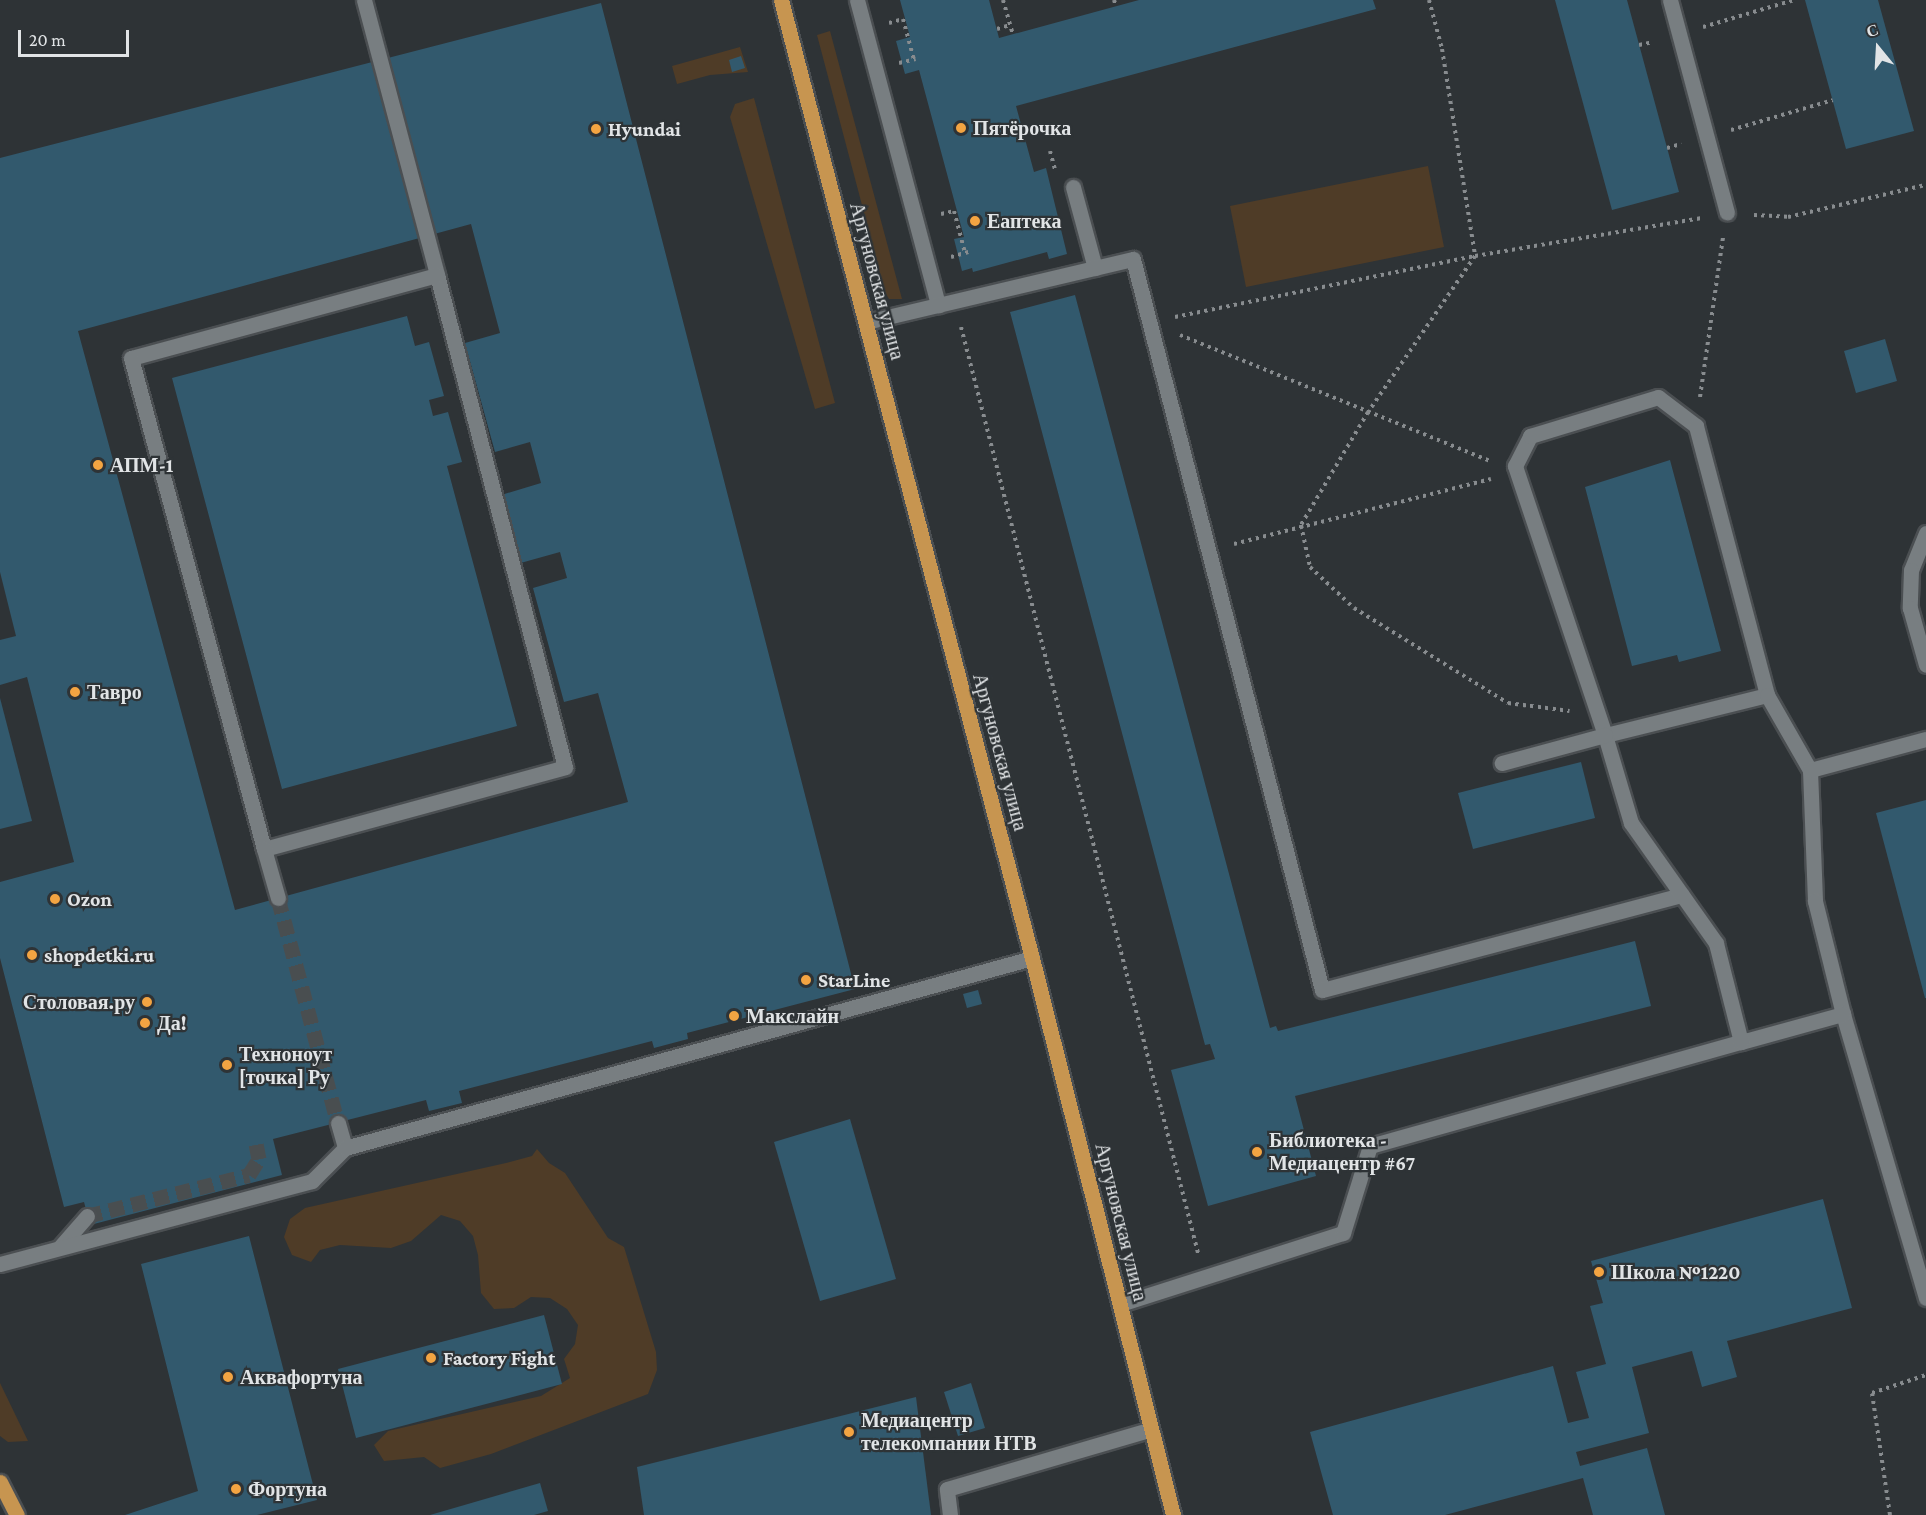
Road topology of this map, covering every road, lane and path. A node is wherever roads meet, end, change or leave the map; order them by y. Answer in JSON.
{"nodes":[{"id":1,"x":364,"y":0,"type":"edge"},
{"id":2,"x":781,"y":0,"type":"edge"},
{"id":3,"x":856,"y":0,"type":"edge"},
{"id":4,"x":1003,"y":0,"type":"edge"},
{"id":5,"x":1114,"y":0,"type":"edge"},
{"id":6,"x":1429,"y":0,"type":"edge"},
{"id":7,"x":1670,"y":0,"type":"edge"},
{"id":8,"x":1794,"y":0,"type":"edge"},
{"id":9,"x":1116,"y":6,"type":"dead end"},
{"id":10,"x":883,"y":16,"type":"dead end"},
{"id":11,"x":885,"y":24,"type":"junction"},
{"id":12,"x":1010,"y":25,"type":"junction"},
{"id":13,"x":997,"y":29,"type":"dead end"},
{"id":14,"x":888,"y":34,"type":"dead end"},
{"id":15,"x":1013,"y":34,"type":"dead end"},
{"id":16,"x":1679,"y":34,"type":"junction"},
{"id":17,"x":1639,"y":45,"type":"dead end"},
{"id":18,"x":893,"y":54,"type":"dead end"},
{"id":19,"x":913,"y":60,"type":"dead end"},
{"id":20,"x":899,"y":75,"type":"dead end"},
{"id":21,"x":1833,"y":100,"type":"dead end"},
{"id":22,"x":1706,"y":137,"type":"junction"},
{"id":23,"x":1667,"y":148,"type":"dead end"},
{"id":24,"x":1926,"y":185,"type":"edge"},
{"id":25,"x":1073,"y":187,"type":"dead end"},
{"id":26,"x":933,"y":205,"type":"dead end"},
{"id":27,"x":1727,"y":213,"type":"junction"},
{"id":28,"x":945,"y":247,"type":"dead end"},
{"id":29,"x":1475,"y":256,"type":"junction"},
{"id":30,"x":948,"y":258,"type":"junction"},
{"id":31,"x":1095,"y":268,"type":"junction"},
{"id":32,"x":437,"y":275,"type":"junction"},
{"id":33,"x":955,"y":302,"type":"junction"},
{"id":34,"x":938,"y":305,"type":"junction"},
{"id":35,"x":866,"y":322,"type":"junction"},
{"id":36,"x":1148,"y":322,"type":"junction"},
{"id":37,"x":1368,"y":412,"type":"junction"},
{"id":38,"x":1696,"y":426,"type":"junction"},
{"id":39,"x":1518,"y":473,"type":"junction"},
{"id":40,"x":1300,"y":525,"type":"junction"},
{"id":41,"x":1926,"y":532,"type":"edge"},
{"id":42,"x":1208,"y":552,"type":"junction"},
{"id":43,"x":1926,"y":664,"type":"edge"},
{"id":44,"x":1767,"y":695,"type":"junction"},
{"id":45,"x":1597,"y":715,"type":"junction"},
{"id":46,"x":1605,"y":735,"type":"junction"},
{"id":47,"x":1926,"y":739,"type":"edge"},
{"id":48,"x":1502,"y":763,"type":"dead end"},
{"id":49,"x":1810,"y":770,"type":"junction"},
{"id":50,"x":264,"y":849,"type":"junction"},
{"id":51,"x":1682,"y":895,"type":"junction"},
{"id":52,"x":278,"y":898,"type":"tunnel mouth"},
{"id":53,"x":1032,"y":958,"type":"junction"},
{"id":54,"x":1843,"y":1014,"type":"junction"},
{"id":55,"x":1741,"y":1042,"type":"junction"},
{"id":56,"x":338,"y":1123,"type":"tunnel mouth"},
{"id":57,"x":345,"y":1148,"type":"junction"},
{"id":58,"x":87,"y":1216,"type":"tunnel mouth"},
{"id":59,"x":60,"y":1247,"type":"junction"},
{"id":60,"x":0,"y":1264,"type":"edge"},
{"id":61,"x":1204,"y":1277,"type":"junction"},
{"id":62,"x":1926,"y":1298,"type":"edge"},
{"id":63,"x":1120,"y":1304,"type":"junction"},
{"id":64,"x":1926,"y":1375,"type":"edge"},
{"id":65,"x":1149,"y":1430,"type":"junction"},
{"id":66,"x":0,"y":1482,"type":"edge"},
{"id":67,"x":17,"y":1515,"type":"edge"},
{"id":68,"x":950,"y":1515,"type":"edge"},
{"id":69,"x":1173,"y":1515,"type":"edge"},
{"id":70,"x":1890,"y":1515,"type":"edge"}],
"edges":[{"from":1,"to":32,"type":"lane"},
{"from":2,"to":35,"type":"main road","name":"Аргуновская улица"},
{"from":3,"to":34,"type":"lane"},
{"from":4,"to":12,"type":"path"},
{"from":5,"to":9,"type":"path"},
{"from":6,"to":29,"type":"path"},
{"from":7,"to":16,"type":"lane"},
{"from":8,"to":16,"type":"path"},
{"from":10,"to":11,"type":"path"},
{"from":11,"to":14,"type":"path"},
{"from":11,"to":19,"type":"path"},
{"from":12,"to":13,"type":"path"},
{"from":12,"to":15,"type":"path"},
{"from":16,"to":17,"type":"path"},
{"from":16,"to":22,"type":"lane"},
{"from":18,"to":20,"type":"path"},
{"from":21,"to":22,"type":"path"},
{"from":22,"to":23,"type":"path"},
{"from":22,"to":27,"type":"lane"},
{"from":24,"to":27,"type":"path"},
{"from":25,"to":31,"type":"lane"},
{"from":26,"to":30,"type":"path"},
{"from":27,"to":29,"type":"path"},
{"from":27,"to":38,"type":"path"},
{"from":28,"to":30,"type":"path"},
{"from":29,"to":36,"type":"path"},
{"from":29,"to":37,"type":"path"},
{"from":30,"to":33,"type":"path"},
{"from":31,"to":33,"type":"lane"},
{"from":31,"to":36,"type":"lane"},
{"from":32,"to":50,"type":"lane"},
{"from":32,"to":50,"type":"lane"},
{"from":33,"to":34,"type":"lane"},
{"from":33,"to":61,"type":"path"},
{"from":34,"to":35,"type":"lane"},
{"from":35,"to":53,"type":"main road","name":"Аргуновская улица"},
{"from":36,"to":37,"type":"path"},
{"from":36,"to":42,"type":"lane"},
{"from":37,"to":39,"type":"path"},
{"from":37,"to":40,"type":"path"},
{"from":38,"to":39,"type":"lane"},
{"from":38,"to":44,"type":"lane"},
{"from":39,"to":40,"type":"path"},
{"from":39,"to":45,"type":"lane"},
{"from":40,"to":42,"type":"path"},
{"from":40,"to":45,"type":"path"},
{"from":41,"to":43,"type":"lane"},
{"from":42,"to":51,"type":"lane"},
{"from":44,"to":46,"type":"lane"},
{"from":44,"to":49,"type":"lane"},
{"from":45,"to":46,"type":"lane"},
{"from":46,"to":48,"type":"lane"},
{"from":46,"to":51,"type":"lane"},
{"from":47,"to":49,"type":"lane"},
{"from":49,"to":54,"type":"lane"},
{"from":50,"to":52,"type":"lane"},
{"from":51,"to":55,"type":"lane"},
{"from":53,"to":57,"type":"lane"},
{"from":53,"to":63,"type":"main road","name":"Аргуновская улица"},
{"from":54,"to":55,"type":"lane"},
{"from":54,"to":62,"type":"lane"},
{"from":55,"to":61,"type":"lane"},
{"from":56,"to":57,"type":"lane"},
{"from":57,"to":59,"type":"lane"},
{"from":58,"to":59,"type":"lane"},
{"from":59,"to":60,"type":"lane"},
{"from":61,"to":63,"type":"lane"},
{"from":63,"to":65,"type":"main road","name":"Аргуновская улица"},
{"from":64,"to":70,"type":"path"},
{"from":65,"to":68,"type":"lane"},
{"from":65,"to":69,"type":"main road","name":"Аргуновская улица"},
{"from":66,"to":67,"type":"main road"}]}
